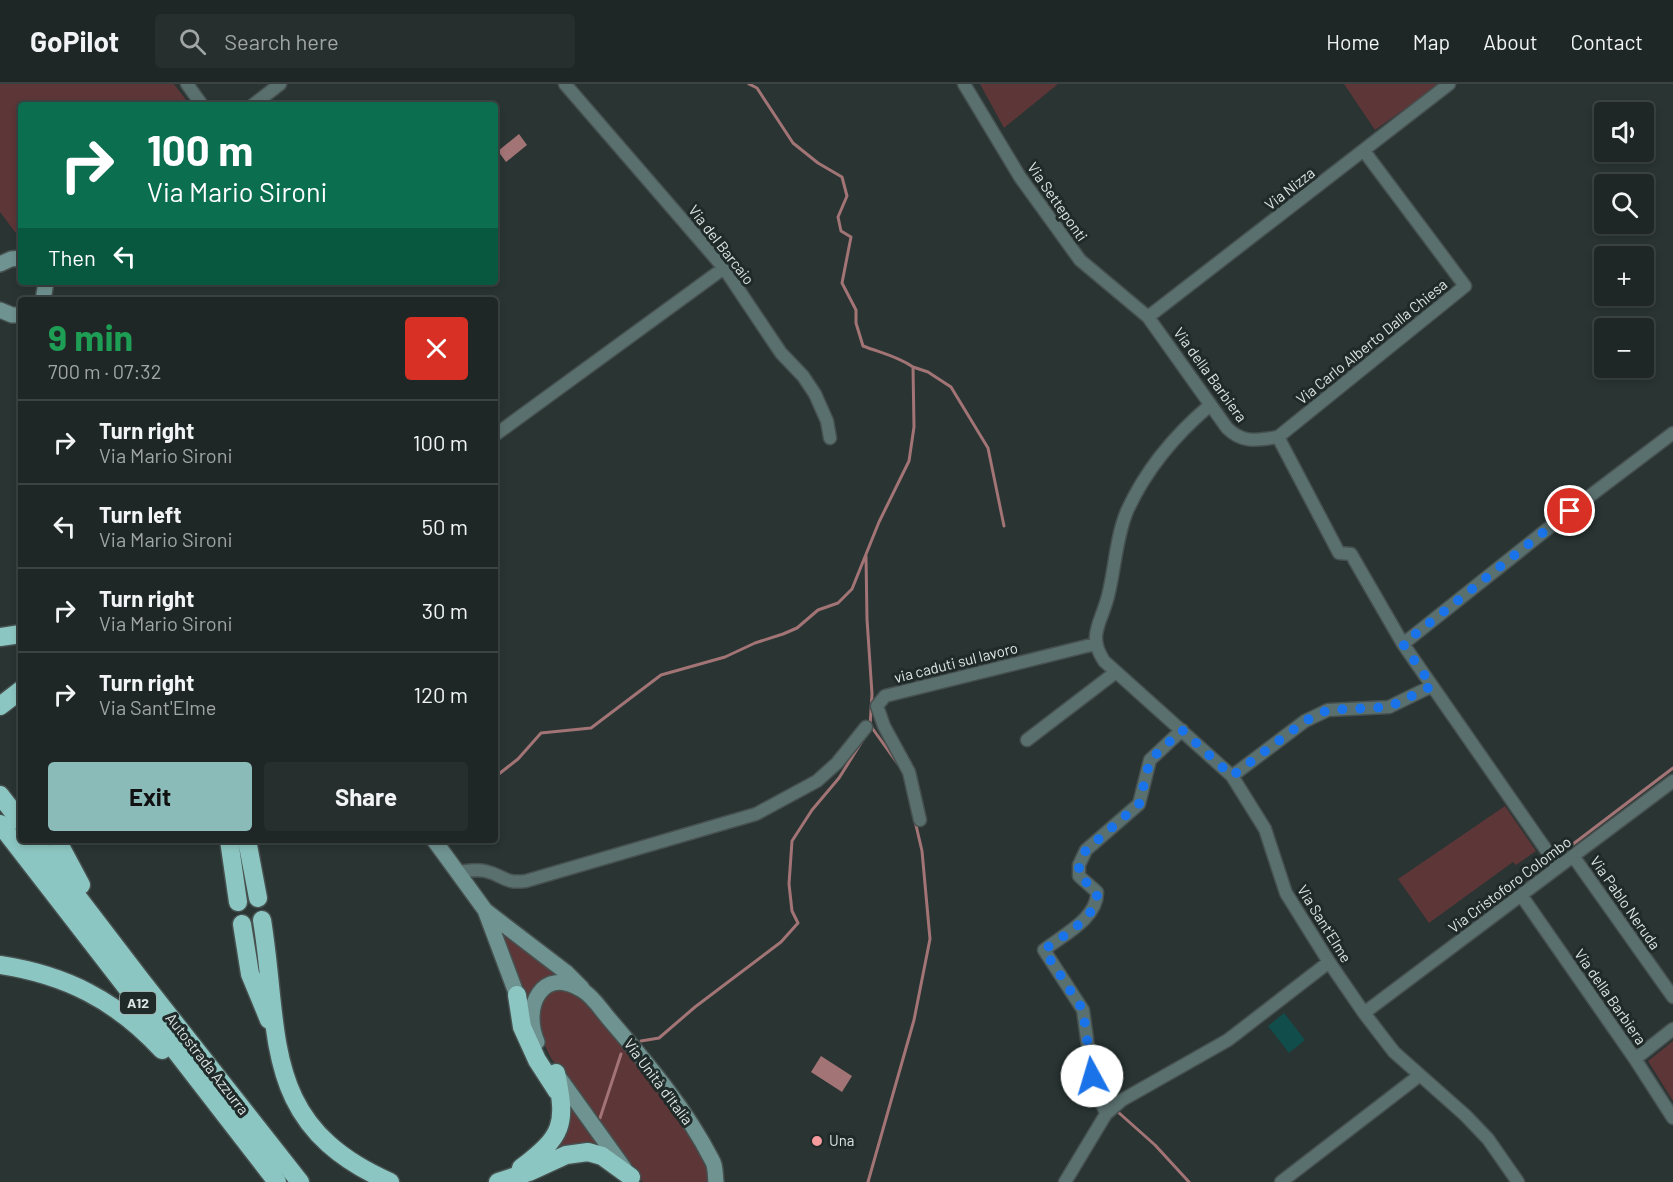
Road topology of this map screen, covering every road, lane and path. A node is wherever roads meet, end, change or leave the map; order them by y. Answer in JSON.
{"nodes":[{"id":1,"x":187,"y":84,"type":"edge"},
{"id":2,"x":280,"y":84,"type":"edge"},
{"id":3,"x":565,"y":84,"type":"edge"},
{"id":4,"x":964,"y":84,"type":"edge"},
{"id":5,"x":1449,"y":84,"type":"edge"},
{"id":6,"x":200,"y":102,"type":"edge"},
{"id":7,"x":257,"y":102,"type":"edge"},
{"id":8,"x":1364,"y":151,"type":"junction"},
{"id":9,"x":0,"y":247,"type":"edge"},
{"id":10,"x":18,"y":257,"type":"edge"},
{"id":11,"x":18,"y":258,"type":"edge"},
{"id":12,"x":0,"y":264,"type":"edge"},
{"id":13,"x":724,"y":268,"type":"junction"},
{"id":14,"x":0,"y":310,"type":"edge"},
{"id":15,"x":18,"y":315,"type":"edge"},
{"id":16,"x":1148,"y":317,"type":"junction"},
{"id":17,"x":1209,"y":406,"type":"junction"},
{"id":18,"x":498,"y":433,"type":"edge"},
{"id":19,"x":1673,"y":433,"type":"edge"},
{"id":20,"x":1278,"y":437,"type":"junction"},
{"id":21,"x":830,"y":438,"type":"dead end"},
{"id":22,"x":18,"y":634,"type":"edge"},
{"id":23,"x":0,"y":637,"type":"edge"},
{"id":24,"x":1403,"y":644,"type":"junction"},
{"id":25,"x":1096,"y":647,"type":"junction"},
{"id":26,"x":1116,"y":672,"type":"junction"},
{"id":27,"x":1432,"y":686,"type":"junction"},
{"id":28,"x":18,"y":692,"type":"edge"},
{"id":29,"x":18,"y":698,"type":"edge"},
{"id":30,"x":0,"y":706,"type":"edge"},
{"id":31,"x":0,"y":712,"type":"edge"},
{"id":32,"x":866,"y":727,"type":"dead end"},
{"id":33,"x":1182,"y":730,"type":"junction"},
{"id":34,"x":1027,"y":740,"type":"dead end"},
{"id":35,"x":1232,"y":776,"type":"junction"},
{"id":36,"x":1673,"y":781,"type":"edge"},
{"id":37,"x":0,"y":795,"type":"edge"},
{"id":38,"x":18,"y":818,"type":"edge"},
{"id":39,"x":920,"y":820,"type":"dead end"},
{"id":40,"x":0,"y":824,"type":"edge"},
{"id":41,"x":36,"y":843,"type":"edge"},
{"id":42,"x":58,"y":843,"type":"edge"},
{"id":43,"x":229,"y":843,"type":"edge"},
{"id":44,"x":248,"y":843,"type":"edge"},
{"id":45,"x":436,"y":843,"type":"edge"},
{"id":46,"x":1573,"y":856,"type":"junction"},
{"id":47,"x":1558,"y":867,"type":"junction"},
{"id":48,"x":457,"y":872,"type":"junction"},
{"id":49,"x":1521,"y":895,"type":"junction"},
{"id":50,"x":258,"y":898,"type":"dead end"},
{"id":51,"x":238,"y":902,"type":"dead end"},
{"id":52,"x":485,"y":910,"type":"junction"},
{"id":53,"x":262,"y":920,"type":"dead end"},
{"id":54,"x":242,"y":924,"type":"dead end"},
{"id":55,"x":1329,"y":962,"type":"junction"},
{"id":56,"x":0,"y":965,"type":"edge"},
{"id":57,"x":141,"y":980,"type":"junction"},
{"id":58,"x":584,"y":990,"type":"junction"},
{"id":59,"x":517,"y":995,"type":"junction"},
{"id":60,"x":1673,"y":997,"type":"edge"},
{"id":61,"x":1364,"y":1013,"type":"junction"},
{"id":62,"x":531,"y":1026,"type":"junction"},
{"id":63,"x":1673,"y":1029,"type":"edge"},
{"id":64,"x":275,"y":1036,"type":"junction"},
{"id":65,"x":1635,"y":1059,"type":"junction"},
{"id":66,"x":556,"y":1073,"type":"junction"},
{"id":67,"x":1420,"y":1075,"type":"junction"},
{"id":68,"x":561,"y":1098,"type":"junction"},
{"id":69,"x":1106,"y":1114,"type":"junction"},
{"id":70,"x":1673,"y":1118,"type":"edge"},
{"id":71,"x":231,"y":1124,"type":"junction"},
{"id":72,"x":714,"y":1162,"type":"junction"},
{"id":73,"x":502,"y":1180,"type":"edge"},
{"id":74,"x":630,"y":1180,"type":"edge"},
{"id":75,"x":277,"y":1182,"type":"edge"},
{"id":76,"x":300,"y":1182,"type":"edge"},
{"id":77,"x":390,"y":1182,"type":"edge"},
{"id":78,"x":716,"y":1182,"type":"edge"},
{"id":79,"x":724,"y":1182,"type":"edge"},
{"id":80,"x":1065,"y":1182,"type":"edge"},
{"id":81,"x":1281,"y":1182,"type":"edge"},
{"id":82,"x":1518,"y":1182,"type":"edge"}],
"edges":[{"from":1,"to":6,"type":"street"},
{"from":2,"to":7,"type":"street"},
{"from":3,"to":13,"type":"street","name":"Via del Barcaio"},
{"from":4,"to":16,"type":"street","name":"Via Setteponti"},
{"from":5,"to":8,"type":"street","name":"Via Nizza"},
{"from":8,"to":16,"type":"street","name":"Via Nizza"},
{"from":8,"to":20,"type":"street","name":"Via Carlo Alberto Dalla Chiesa"},
{"from":9,"to":10,"type":"main road"},
{"from":11,"to":12,"type":"main road"},
{"from":13,"to":18,"type":"street"},
{"from":13,"to":21,"type":"street","name":"Via del Barcaio"},
{"from":14,"to":15,"type":"main road"},
{"from":16,"to":17,"type":"street","name":"Via della Barbiera"},
{"from":17,"to":20,"type":"street","name":"Via della Barbiera"},
{"from":17,"to":25,"type":"street"},
{"from":19,"to":24,"type":"street"},
{"from":20,"to":24,"type":"street"},
{"from":22,"to":23,"type":"highway"},
{"from":24,"to":27,"type":"street"},
{"from":25,"to":26,"type":"street","name":"Via Sant'Elme"},
{"from":25,"to":39,"type":"street","name":"via caduti sul lavoro"},
{"from":26,"to":33,"type":"street","name":"Via Sant'Elme"},
{"from":26,"to":34,"type":"street"},
{"from":27,"to":35,"type":"street"},
{"from":27,"to":47,"type":"street"},
{"from":28,"to":30,"type":"highway"},
{"from":29,"to":31,"type":"highway"},
{"from":32,"to":48,"type":"street"},
{"from":33,"to":35,"type":"street","name":"Via Sant'Elme"},
{"from":33,"to":69,"type":"street"},
{"from":35,"to":55,"type":"street","name":"Via Sant'Elme"},
{"from":36,"to":46,"type":"street","name":"Via Cristoforo Colombo"},
{"from":37,"to":38,"type":"highway"},
{"from":40,"to":71,"type":"highway","name":"Autostrada Azzurra","number":"A12"},
{"from":41,"to":57,"type":"highway","name":"Autostrada Azzurra","number":"A12"},
{"from":42,"to":57,"type":"highway"},
{"from":43,"to":51,"type":"highway"},
{"from":44,"to":50,"type":"highway"},
{"from":45,"to":48,"type":"main road","name":"Via Unità d'Italia"},
{"from":46,"to":47,"type":"street","name":"Via Cristoforo Colombo"},
{"from":46,"to":60,"type":"street","name":"Via Pablo Neruda"},
{"from":47,"to":49,"type":"street","name":"Via Cristoforo Colombo"},
{"from":48,"to":52,"type":"main road","name":"Via Unità d'Italia"},
{"from":49,"to":61,"type":"street","name":"Via Cristoforo Colombo"},
{"from":49,"to":65,"type":"street","name":"Via della Barbiera"},
{"from":52,"to":58,"type":"main road","name":"Via Unità d'Italia"},
{"from":52,"to":59,"type":"main road","name":"Via Unità d'Italia"},
{"from":53,"to":64,"type":"highway"},
{"from":54,"to":64,"type":"highway"},
{"from":55,"to":61,"type":"street","name":"Via Sant'Elme"},
{"from":55,"to":69,"type":"street"},
{"from":56,"to":71,"type":"highway"},
{"from":57,"to":76,"type":"highway","name":"Autostrada Azzurra","number":"A12"},
{"from":58,"to":62,"type":"main road"},
{"from":58,"to":72,"type":"main road","name":"Via Unità d'Italia"},
{"from":59,"to":62,"type":"main road","name":"Via Unità d'Italia"},
{"from":59,"to":68,"type":"highway"},
{"from":61,"to":67,"type":"street","name":"Via Sant'Elme"},
{"from":62,"to":66,"type":"main road","name":"Via Unità d'Italia"},
{"from":63,"to":65,"type":"street"},
{"from":64,"to":77,"type":"highway"},
{"from":65,"to":70,"type":"street","name":"Via della Barbiera"},
{"from":66,"to":68,"type":"highway"},
{"from":66,"to":74,"type":"main road","name":"Via Unità d'Italia"},
{"from":67,"to":81,"type":"street"},
{"from":67,"to":82,"type":"street","name":"Via Sant'Elme"},
{"from":68,"to":73,"type":"highway"},
{"from":69,"to":80,"type":"street"},
{"from":71,"to":75,"type":"highway","name":"Autostrada Azzurra","number":"A12"},
{"from":72,"to":78,"type":"main road","name":"Via Unità d'Italia"},
{"from":72,"to":79,"type":"main road"},
{"from":73,"to":74,"type":"highway"}]}
